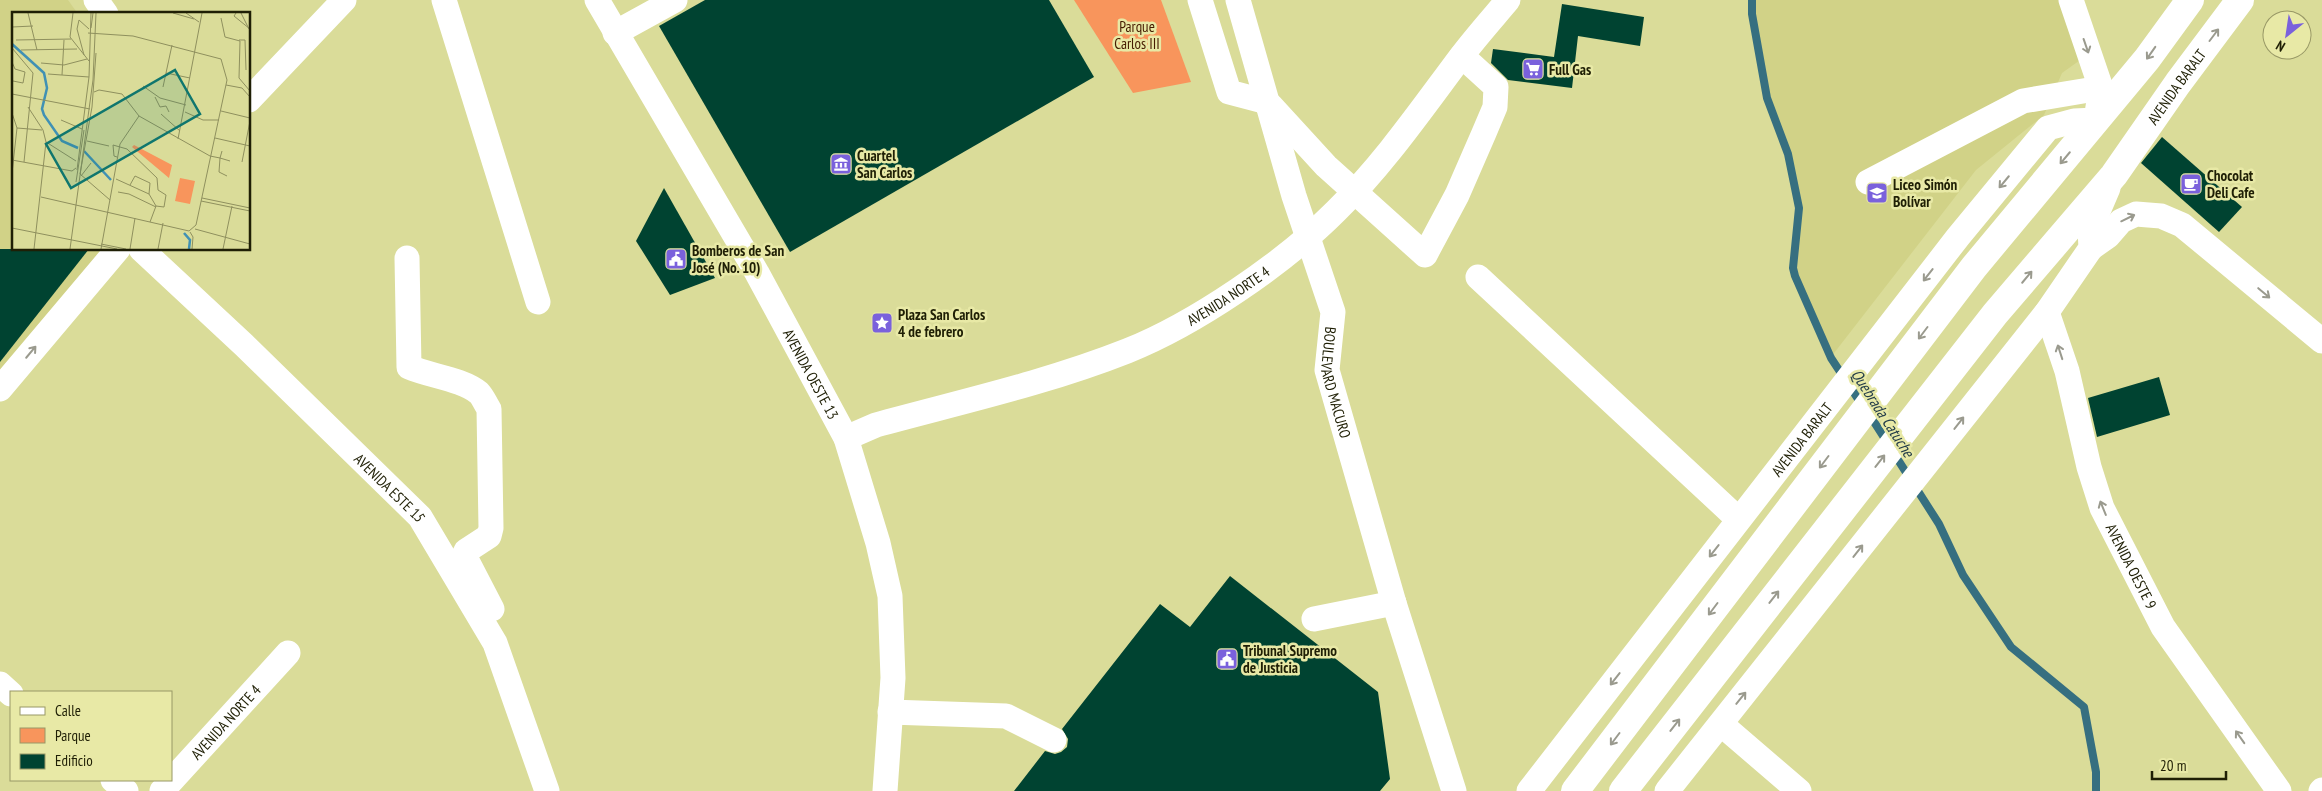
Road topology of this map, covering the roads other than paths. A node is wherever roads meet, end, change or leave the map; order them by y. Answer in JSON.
{"nodes":[{"id":1,"x":96,"y":0,"type":"edge"},
{"id":2,"x":344,"y":0,"type":"edge"},
{"id":3,"x":444,"y":0,"type":"edge"},
{"id":4,"x":597,"y":0,"type":"edge"},
{"id":5,"x":676,"y":0,"type":"edge"},
{"id":6,"x":1200,"y":0,"type":"edge"},
{"id":7,"x":1238,"y":0,"type":"edge"},
{"id":8,"x":1508,"y":0,"type":"edge"},
{"id":9,"x":2071,"y":0,"type":"edge"},
{"id":10,"x":2190,"y":0,"type":"edge"},
{"id":11,"x":2240,"y":0,"type":"edge"},
{"id":12,"x":105,"y":12,"type":"edge"},
{"id":13,"x":616,"y":33,"type":"junction"},
{"id":14,"x":1462,"y":56,"type":"junction"},
{"id":15,"x":2101,"y":88,"type":"junction"},
{"id":16,"x":250,"y":99,"type":"edge"},
{"id":17,"x":1267,"y":102,"type":"junction"},
{"id":18,"x":2096,"y":120,"type":"junction"},
{"id":19,"x":2114,"y":174,"type":"junction"},
{"id":20,"x":1868,"y":182,"type":"dead end"},
{"id":21,"x":2091,"y":248,"type":"junction"},
{"id":22,"x":117,"y":250,"type":"edge"},
{"id":23,"x":142,"y":250,"type":"edge"},
{"id":24,"x":407,"y":258,"type":"dead end"},
{"id":25,"x":1478,"y":277,"type":"dead end"},
{"id":26,"x":538,"y":302,"type":"dead end"},
{"id":27,"x":2047,"y":312,"type":"junction"},
{"id":28,"x":2322,"y":342,"type":"edge"},
{"id":29,"x":0,"y":389,"type":"edge"},
{"id":30,"x":846,"y":438,"type":"junction"},
{"id":31,"x":1738,"y":519,"type":"junction"},
{"id":32,"x":1394,"y":603,"type":"junction"},
{"id":33,"x":1314,"y":619,"type":"dead end"},
{"id":34,"x":494,"y":643,"type":"junction"},
{"id":35,"x":288,"y":653,"type":"dead end"},
{"id":36,"x":0,"y":684,"type":"edge"},
{"id":37,"x":10,"y":693,"type":"edge"},
{"id":38,"x":890,"y":712,"type":"junction"},
{"id":39,"x":1721,"y":724,"type":"junction"},
{"id":40,"x":1054,"y":740,"type":"dead end"},
{"id":41,"x":172,"y":780,"type":"edge"},
{"id":42,"x":114,"y":781,"type":"edge"},
{"id":43,"x":171,"y":781,"type":"edge"},
{"id":44,"x":126,"y":791,"type":"edge"},
{"id":45,"x":162,"y":791,"type":"edge"},
{"id":46,"x":547,"y":791,"type":"edge"},
{"id":47,"x":885,"y":791,"type":"edge"},
{"id":48,"x":1454,"y":791,"type":"edge"},
{"id":49,"x":1528,"y":791,"type":"edge"},
{"id":50,"x":1575,"y":791,"type":"edge"},
{"id":51,"x":1623,"y":791,"type":"edge"},
{"id":52,"x":1667,"y":791,"type":"edge"},
{"id":53,"x":1799,"y":791,"type":"edge"},
{"id":54,"x":2279,"y":791,"type":"edge"}],
"edges":[{"from":1,"to":12,"type":"street"},
{"from":2,"to":16,"type":"street"},
{"from":3,"to":26,"type":"street"},
{"from":4,"to":13,"type":"street","name":"AVENIDA OESTE 13"},
{"from":5,"to":13,"type":"street"},
{"from":6,"to":17,"type":"street"},
{"from":7,"to":17,"type":"street","name":"BOULEVARD MACURO"},
{"from":8,"to":14,"type":"street","name":"AVENIDA NORTE 4"},
{"from":9,"to":15,"type":"street","one_way":true},
{"from":10,"to":18,"type":"main road","one_way":true},
{"from":19,"to":11,"type":"main road","name":"AVENIDA BARALT","one_way":true},
{"from":13,"to":30,"type":"street","name":"AVENIDA OESTE 13"},
{"from":14,"to":17,"type":"street"},
{"from":14,"to":30,"type":"street","name":"AVENIDA NORTE 4"},
{"from":15,"to":18,"type":"street"},
{"from":15,"to":20,"type":"street"},
{"from":17,"to":32,"type":"street","name":"BOULEVARD MACURO"},
{"from":18,"to":31,"type":"street","name":"AVENIDA BARALT","one_way":true},
{"from":18,"to":50,"type":"main road","one_way":true},
{"from":19,"to":21,"type":"street","name":"AVENIDA BARALT"},
{"from":51,"to":19,"type":"main road","name":"AVENIDA BARALT","one_way":true},
{"from":21,"to":27,"type":"street"},
{"from":21,"to":28,"type":"street","one_way":true},
{"from":29,"to":22,"type":"street","one_way":true},
{"from":23,"to":34,"type":"street","name":"AVENIDA ESTE 15"},
{"from":24,"to":34,"type":"street"},
{"from":25,"to":31,"type":"street"},
{"from":39,"to":27,"type":"street","one_way":true},
{"from":54,"to":27,"type":"street","name":"AVENIDA OESTE 9","one_way":true},
{"from":30,"to":38,"type":"street","name":"AVENIDA OESTE 13"},
{"from":31,"to":49,"type":"street","name":"AVENIDA BARALT","one_way":true},
{"from":32,"to":33,"type":"street"},
{"from":32,"to":48,"type":"street","name":"BOULEVARD MACURO"},
{"from":34,"to":46,"type":"street","name":"AVENIDA ESTE 15"},
{"from":35,"to":41,"type":"street","name":"AVENIDA NORTE 4"},
{"from":36,"to":37,"type":"street"},
{"from":38,"to":40,"type":"street"},
{"from":38,"to":47,"type":"street","name":"AVENIDA OESTE 13"},
{"from":39,"to":52,"type":"street"},
{"from":39,"to":53,"type":"street"},
{"from":42,"to":44,"type":"street"},
{"from":43,"to":45,"type":"street","name":"AVENIDA NORTE 4"}]}
